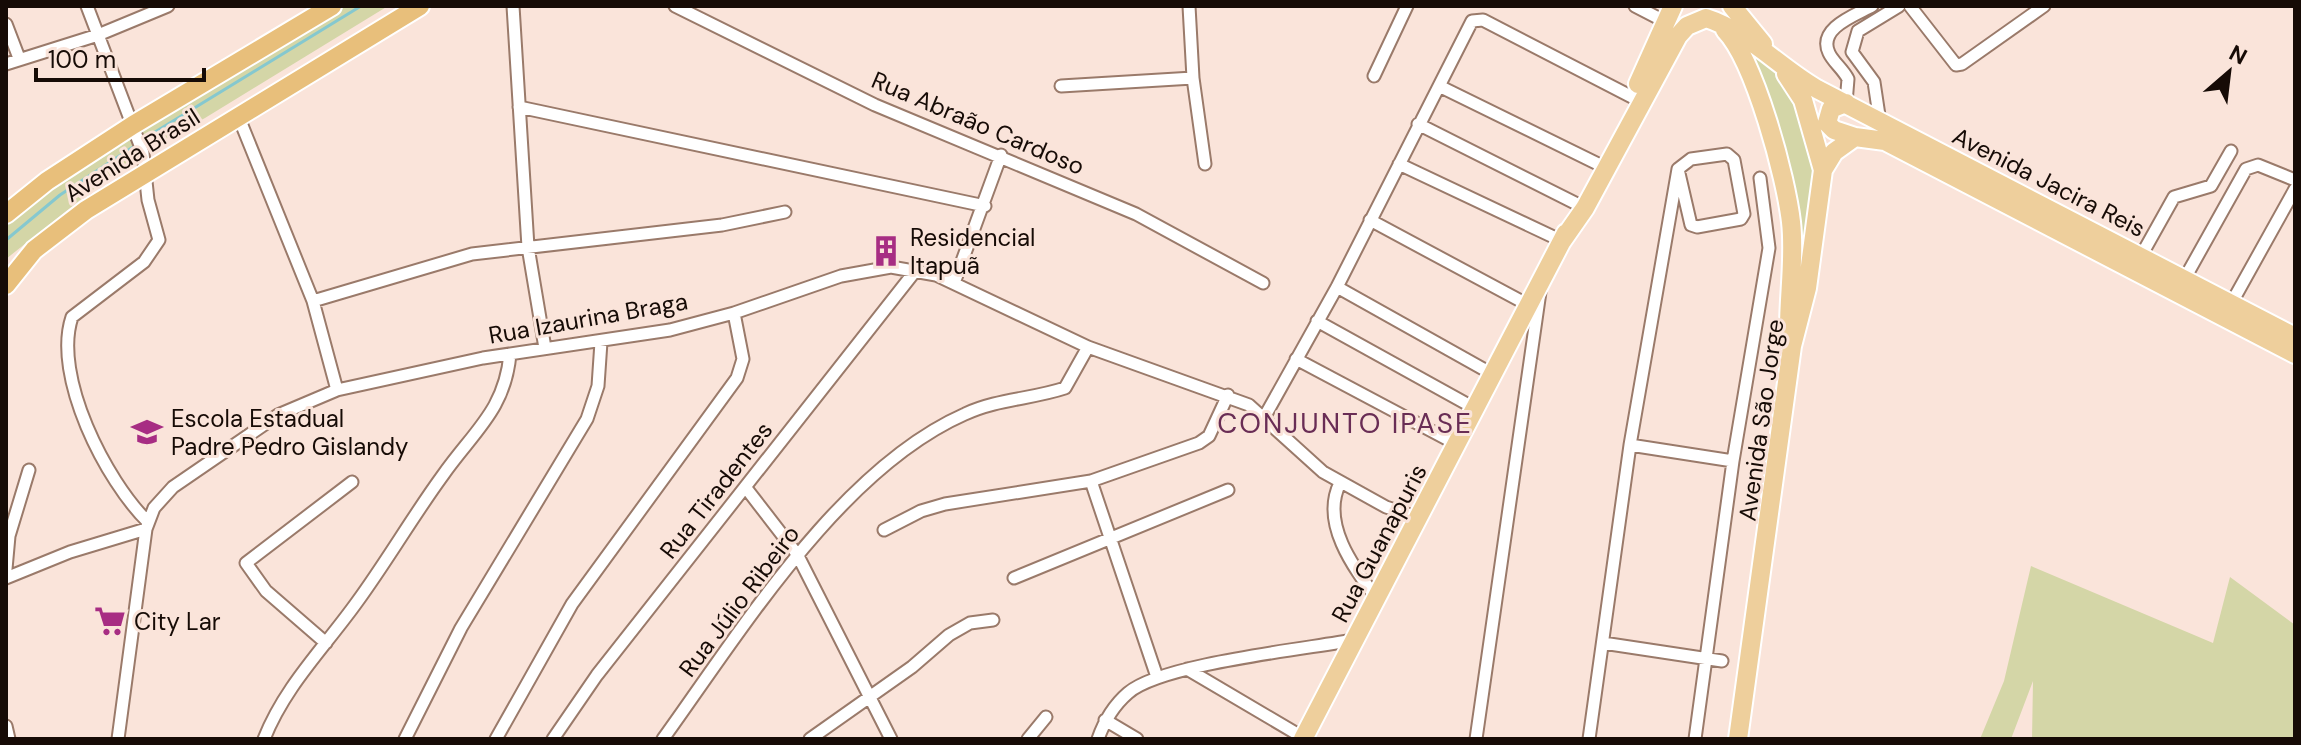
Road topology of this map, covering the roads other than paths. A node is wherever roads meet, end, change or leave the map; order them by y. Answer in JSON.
{"nodes":[{"id":1,"x":87,"y":6,"type":"edge"},
{"id":2,"x":168,"y":6,"type":"edge"},
{"id":3,"x":332,"y":6,"type":"edge"},
{"id":4,"x":420,"y":6,"type":"edge"},
{"id":5,"x":513,"y":6,"type":"edge"},
{"id":6,"x":675,"y":6,"type":"edge"},
{"id":7,"x":1189,"y":6,"type":"edge"},
{"id":8,"x":1407,"y":6,"type":"edge"},
{"id":9,"x":1635,"y":6,"type":"edge"},
{"id":10,"x":1732,"y":6,"type":"edge"},
{"id":11,"x":1872,"y":6,"type":"edge"},
{"id":12,"x":1899,"y":6,"type":"edge"},
{"id":13,"x":1910,"y":6,"type":"edge"},
{"id":14,"x":2044,"y":6,"type":"edge"},
{"id":15,"x":151,"y":10,"type":"edge"},
{"id":16,"x":1670,"y":14,"type":"edge"},
{"id":17,"x":1715,"y":21,"type":"junction"},
{"id":18,"x":6,"y":24,"type":"edge"},
{"id":19,"x":98,"y":35,"type":"junction"},
{"id":20,"x":1828,"y":43,"type":"junction"},
{"id":21,"x":1852,"y":52,"type":"junction"},
{"id":22,"x":19,"y":58,"type":"junction"},
{"id":23,"x":6,"y":64,"type":"edge"},
{"id":24,"x":1782,"y":68,"type":"junction"},
{"id":25,"x":1374,"y":76,"type":"dead end"},
{"id":26,"x":1193,"y":78,"type":"junction"},
{"id":27,"x":1061,"y":86,"type":"dead end"},
{"id":28,"x":1439,"y":86,"type":"junction"},
{"id":29,"x":1632,"y":97,"type":"junction"},
{"id":30,"x":1846,"y":103,"type":"junction"},
{"id":31,"x":519,"y":107,"type":"junction"},
{"id":32,"x":239,"y":118,"type":"junction"},
{"id":33,"x":1880,"y":122,"type":"junction"},
{"id":34,"x":1418,"y":124,"type":"junction"},
{"id":35,"x":135,"y":129,"type":"junction"},
{"id":36,"x":1855,"y":137,"type":"junction"},
{"id":37,"x":2231,"y":151,"type":"dead end"},
{"id":38,"x":1001,"y":155,"type":"junction"},
{"id":39,"x":1205,"y":164,"type":"dead end"},
{"id":40,"x":1399,"y":164,"type":"junction"},
{"id":41,"x":1598,"y":164,"type":"junction"},
{"id":42,"x":1678,"y":169,"type":"junction"},
{"id":43,"x":1823,"y":170,"type":"junction"},
{"id":44,"x":144,"y":174,"type":"junction"},
{"id":45,"x":1760,"y":178,"type":"dead end"},
{"id":46,"x":2295,"y":180,"type":"edge"},
{"id":47,"x":2295,"y":189,"type":"edge"},
{"id":48,"x":1579,"y":205,"type":"junction"},
{"id":49,"x":985,"y":206,"type":"junction"},
{"id":50,"x":785,"y":212,"type":"dead end"},
{"id":51,"x":6,"y":214,"type":"edge"},
{"id":52,"x":1370,"y":220,"type":"junction"},
{"id":53,"x":1562,"y":241,"type":"junction"},
{"id":54,"x":528,"y":247,"type":"junction"},
{"id":55,"x":2141,"y":256,"type":"junction"},
{"id":56,"x":916,"y":270,"type":"junction"},
{"id":57,"x":2185,"y":278,"type":"junction"},
{"id":58,"x":954,"y":283,"type":"junction"},
{"id":59,"x":1263,"y":283,"type":"dead end"},
{"id":60,"x":6,"y":285,"type":"edge"},
{"id":61,"x":1541,"y":286,"type":"junction"},
{"id":62,"x":1337,"y":287,"type":"junction"},
{"id":63,"x":313,"y":301,"type":"junction"},
{"id":64,"x":2231,"y":304,"type":"junction"},
{"id":65,"x":1530,"y":306,"type":"junction"},
{"id":66,"x":734,"y":313,"type":"junction"},
{"id":67,"x":1317,"y":321,"type":"junction"},
{"id":68,"x":2295,"y":337,"type":"edge"},
{"id":69,"x":601,"y":342,"type":"junction"},
{"id":70,"x":1088,"y":347,"type":"junction"},
{"id":71,"x":545,"y":348,"type":"junction"},
{"id":72,"x":510,"y":354,"type":"junction"},
{"id":73,"x":2295,"y":354,"type":"edge"},
{"id":74,"x":1296,"y":359,"type":"junction"},
{"id":75,"x":1494,"y":375,"type":"junction"},
{"id":76,"x":1787,"y":378,"type":"junction"},
{"id":77,"x":337,"y":390,"type":"junction"},
{"id":78,"x":1228,"y":395,"type":"junction"},
{"id":79,"x":1476,"y":409,"type":"junction"},
{"id":80,"x":1265,"y":416,"type":"junction"},
{"id":81,"x":1458,"y":445,"type":"junction"},
{"id":82,"x":1630,"y":445,"type":"junction"},
{"id":83,"x":1733,"y":461,"type":"junction"},
{"id":84,"x":29,"y":470,"type":"dead end"},
{"id":85,"x":1091,"y":481,"type":"junction"},
{"id":86,"x":352,"y":482,"type":"dead end"},
{"id":87,"x":1340,"y":483,"type":"junction"},
{"id":88,"x":746,"y":488,"type":"junction"},
{"id":89,"x":1228,"y":490,"type":"dead end"},
{"id":90,"x":1419,"y":518,"type":"junction"},
{"id":91,"x":147,"y":526,"type":"junction"},
{"id":92,"x":884,"y":530,"type":"dead end"},
{"id":93,"x":1110,"y":541,"type":"junction"},
{"id":94,"x":797,"y":554,"type":"junction"},
{"id":95,"x":6,"y":569,"type":"edge"},
{"id":96,"x":6,"y":578,"type":"edge"},
{"id":97,"x":1014,"y":578,"type":"dead end"},
{"id":98,"x":1377,"y":599,"type":"junction"},
{"id":99,"x":993,"y":620,"type":"dead end"},
{"id":100,"x":1355,"y":640,"type":"junction"},
{"id":101,"x":326,"y":643,"type":"junction"},
{"id":102,"x":1603,"y":643,"type":"junction"},
{"id":103,"x":1707,"y":659,"type":"junction"},
{"id":104,"x":1722,"y":661,"type":"dead end"},
{"id":105,"x":1187,"y":669,"type":"junction"},
{"id":106,"x":1157,"y":677,"type":"junction"},
{"id":107,"x":871,"y":698,"type":"junction"},
{"id":108,"x":1046,"y":717,"type":"dead end"},
{"id":109,"x":1105,"y":720,"type":"junction"},
{"id":110,"x":6,"y":726,"type":"edge"},
{"id":111,"x":1304,"y":738,"type":"edge"},
{"id":112,"x":9,"y":739,"type":"edge"},
{"id":113,"x":118,"y":739,"type":"edge"},
{"id":114,"x":264,"y":739,"type":"edge"},
{"id":115,"x":405,"y":739,"type":"edge"},
{"id":116,"x":496,"y":739,"type":"edge"},
{"id":117,"x":553,"y":739,"type":"edge"},
{"id":118,"x":663,"y":739,"type":"edge"},
{"id":119,"x":810,"y":739,"type":"edge"},
{"id":120,"x":891,"y":739,"type":"edge"},
{"id":121,"x":1028,"y":739,"type":"edge"},
{"id":122,"x":1098,"y":739,"type":"edge"},
{"id":123,"x":1137,"y":739,"type":"edge"},
{"id":124,"x":1476,"y":739,"type":"edge"},
{"id":125,"x":1589,"y":739,"type":"edge"},
{"id":126,"x":1695,"y":739,"type":"edge"},
{"id":127,"x":1738,"y":739,"type":"edge"}],
"edges":[{"from":1,"to":19,"type":"street"},
{"from":2,"to":15,"type":"street"},
{"from":3,"to":35,"type":"highway","name":"Avenida Brasil"},
{"from":4,"to":32,"type":"highway","name":"Avenida Brasil"},
{"from":5,"to":31,"type":"street"},
{"from":6,"to":38,"type":"street","name":"Rua Abraão Cardoso"},
{"from":7,"to":26,"type":"street"},
{"from":8,"to":25,"type":"street"},
{"from":9,"to":16,"type":"street"},
{"from":10,"to":24,"type":"main road","name":"Avenida São Jorge"},
{"from":11,"to":20,"type":"street"},
{"from":12,"to":21,"type":"street"},
{"from":13,"to":14,"type":"street"},
{"from":15,"to":19,"type":"street"},
{"from":16,"to":29,"type":"main road","name":"Rua Guanapuris"},
{"from":17,"to":24,"type":"main road","name":"Avenida São Jorge"},
{"from":17,"to":53,"type":"main road","name":"Rua Guanapuris"},
{"from":17,"to":76,"type":"main road"},
{"from":18,"to":22,"type":"street"},
{"from":19,"to":22,"type":"street"},
{"from":19,"to":35,"type":"street"},
{"from":20,"to":21,"type":"street"},
{"from":20,"to":30,"type":"street"},
{"from":21,"to":33,"type":"street"},
{"from":22,"to":23,"type":"street"},
{"from":24,"to":30,"type":"main road","name":"Avenida Jacira Reis"},
{"from":24,"to":43,"type":"main road","name":"Avenida São Jorge"},
{"from":26,"to":27,"type":"street"},
{"from":26,"to":39,"type":"street"},
{"from":28,"to":29,"type":"street"},
{"from":28,"to":34,"type":"street"},
{"from":28,"to":41,"type":"street"},
{"from":29,"to":41,"type":"main road","name":"Rua Guanapuris"},
{"from":30,"to":33,"type":"main road","name":"Avenida Jacira Reis"},
{"from":30,"to":36,"type":"main road"},
{"from":31,"to":49,"type":"street"},
{"from":31,"to":54,"type":"street"},
{"from":32,"to":44,"type":"highway","name":"Avenida Brasil"},
{"from":32,"to":63,"type":"street"},
{"from":33,"to":55,"type":"main road","name":"Avenida Jacira Reis"},
{"from":34,"to":40,"type":"street"},
{"from":34,"to":48,"type":"street"},
{"from":35,"to":44,"type":"street"},
{"from":35,"to":51,"type":"highway","name":"Avenida Brasil"},
{"from":36,"to":43,"type":"main road"},
{"from":36,"to":73,"type":"main road","name":"Avenida Jacira Reis"},
{"from":37,"to":55,"type":"street"},
{"from":38,"to":49,"type":"street"},
{"from":38,"to":59,"type":"street","name":"Rua Abraão Cardoso"},
{"from":40,"to":52,"type":"street"},
{"from":40,"to":53,"type":"street"},
{"from":41,"to":48,"type":"main road","name":"Rua Guanapuris"},
{"from":42,"to":42,"type":"street"},
{"from":42,"to":82,"type":"street"},
{"from":43,"to":76,"type":"main road","name":"Avenida São Jorge"},
{"from":44,"to":60,"type":"highway","name":"Avenida Brasil"},
{"from":44,"to":91,"type":"street"},
{"from":45,"to":83,"type":"street"},
{"from":46,"to":57,"type":"street"},
{"from":47,"to":64,"type":"street"},
{"from":48,"to":53,"type":"main road","name":"Rua Guanapuris"},
{"from":49,"to":58,"type":"street"},
{"from":50,"to":54,"type":"street"},
{"from":52,"to":62,"type":"street"},
{"from":52,"to":65,"type":"street"},
{"from":53,"to":61,"type":"main road","name":"Rua Guanapuris"},
{"from":54,"to":63,"type":"street"},
{"from":54,"to":71,"type":"street"},
{"from":55,"to":57,"type":"main road","name":"Avenida Jacira Reis"},
{"from":56,"to":58,"type":"street","name":"Rua Izaurina Braga"},
{"from":56,"to":66,"type":"street","name":"Rua Izaurina Braga"},
{"from":56,"to":88,"type":"street","name":"Rua Tiradentes"},
{"from":57,"to":64,"type":"main road","name":"Avenida Jacira Reis"},
{"from":58,"to":70,"type":"street","name":"Rua Izaurina Braga"},
{"from":61,"to":65,"type":"main road","name":"Rua Guanapuris"},
{"from":61,"to":124,"type":"street"},
{"from":62,"to":67,"type":"street"},
{"from":62,"to":75,"type":"street"},
{"from":63,"to":77,"type":"street"},
{"from":64,"to":68,"type":"main road","name":"Avenida Jacira Reis"},
{"from":65,"to":75,"type":"main road","name":"Rua Guanapuris"},
{"from":66,"to":69,"type":"street","name":"Rua Izaurina Braga"},
{"from":66,"to":116,"type":"street"},
{"from":67,"to":74,"type":"street"},
{"from":67,"to":79,"type":"street"},
{"from":69,"to":71,"type":"street","name":"Rua Izaurina Braga"},
{"from":69,"to":115,"type":"street"},
{"from":70,"to":78,"type":"street","name":"Rua Izaurina Braga"},
{"from":70,"to":94,"type":"street","name":"Rua Júlio Ribeiro"},
{"from":71,"to":72,"type":"street","name":"Rua Izaurina Braga"},
{"from":72,"to":77,"type":"street","name":"Rua Izaurina Braga"},
{"from":72,"to":101,"type":"street"},
{"from":74,"to":80,"type":"street"},
{"from":74,"to":81,"type":"street"},
{"from":75,"to":79,"type":"main road","name":"Rua Guanapuris"},
{"from":76,"to":127,"type":"main road","name":"Avenida São Jorge"},
{"from":77,"to":91,"type":"street","name":"Rua Izaurina Braga"},
{"from":78,"to":80,"type":"street","name":"Rua Izaurina Braga"},
{"from":78,"to":85,"type":"street"},
{"from":79,"to":81,"type":"main road","name":"Rua Guanapuris"},
{"from":80,"to":87,"type":"street","name":"Rua Izaurina Braga"},
{"from":81,"to":90,"type":"main road","name":"Rua Guanapuris"},
{"from":82,"to":83,"type":"street"},
{"from":82,"to":102,"type":"street"},
{"from":83,"to":103,"type":"street"},
{"from":84,"to":95,"type":"street"},
{"from":85,"to":92,"type":"street"},
{"from":85,"to":93,"type":"street"},
{"from":86,"to":101,"type":"street"},
{"from":87,"to":90,"type":"street","name":"Rua Izaurina Braga"},
{"from":87,"to":98,"type":"street"},
{"from":88,"to":94,"type":"street"},
{"from":88,"to":117,"type":"street","name":"Rua Tiradentes"},
{"from":89,"to":93,"type":"street"},
{"from":90,"to":98,"type":"main road","name":"Rua Guanapuris"},
{"from":91,"to":96,"type":"street"},
{"from":91,"to":113,"type":"street","name":"Rua Izaurina Braga"},
{"from":93,"to":97,"type":"street"},
{"from":93,"to":106,"type":"street"},
{"from":94,"to":107,"type":"street"},
{"from":94,"to":118,"type":"street","name":"Rua Júlio Ribeiro"},
{"from":98,"to":100,"type":"main road","name":"Rua Guanapuris"},
{"from":99,"to":107,"type":"street"},
{"from":100,"to":105,"type":"street"},
{"from":100,"to":111,"type":"main road","name":"Rua Guanapuris"},
{"from":101,"to":114,"type":"street"},
{"from":102,"to":103,"type":"street"},
{"from":102,"to":125,"type":"street"},
{"from":103,"to":104,"type":"street"},
{"from":103,"to":126,"type":"street"},
{"from":105,"to":106,"type":"street"},
{"from":105,"to":111,"type":"street"},
{"from":106,"to":109,"type":"street"},
{"from":107,"to":119,"type":"street"},
{"from":107,"to":120,"type":"street"},
{"from":108,"to":121,"type":"street"},
{"from":109,"to":122,"type":"street"},
{"from":109,"to":123,"type":"street"},
{"from":110,"to":112,"type":"street"}]}
